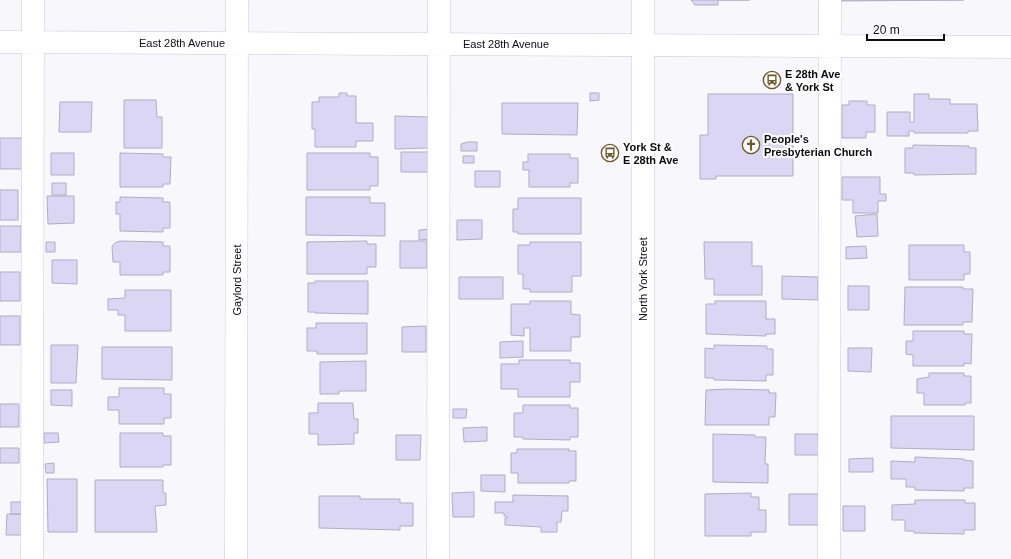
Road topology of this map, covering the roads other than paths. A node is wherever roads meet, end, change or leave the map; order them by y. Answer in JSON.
{"nodes":[{"id":1,"x":33,"y":0,"type":"edge"},
{"id":2,"x":237,"y":0,"type":"edge"},
{"id":3,"x":439,"y":0,"type":"edge"},
{"id":4,"x":642,"y":0,"type":"edge"},
{"id":5,"x":830,"y":0,"type":"edge"},
{"id":6,"x":0,"y":42,"type":"edge"},
{"id":7,"x":33,"y":42,"type":"junction"},
{"id":8,"x":237,"y":43,"type":"junction"},
{"id":9,"x":439,"y":44,"type":"junction"},
{"id":10,"x":642,"y":45,"type":"junction"},
{"id":11,"x":830,"y":46,"type":"junction"},
{"id":12,"x":1011,"y":47,"type":"edge"},
{"id":13,"x":32,"y":559,"type":"edge"},
{"id":14,"x":236,"y":559,"type":"edge"},
{"id":15,"x":438,"y":559,"type":"edge"},
{"id":16,"x":642,"y":559,"type":"edge"},
{"id":17,"x":829,"y":559,"type":"edge"}],
"edges":[{"from":1,"to":7,"type":"street"},
{"from":2,"to":8,"type":"street","name":"Gaylord Street"},
{"from":3,"to":9,"type":"street"},
{"from":4,"to":10,"type":"street","name":"North York Street"},
{"from":5,"to":11,"type":"street"},
{"from":6,"to":7,"type":"street","name":"East 28th Avenue"},
{"from":7,"to":8,"type":"street","name":"East 28th Avenue"},
{"from":7,"to":13,"type":"street"},
{"from":8,"to":9,"type":"street","name":"East 28th Avenue"},
{"from":8,"to":14,"type":"street","name":"Gaylord Street"},
{"from":9,"to":10,"type":"street","name":"East 28th Avenue"},
{"from":9,"to":15,"type":"street"},
{"from":10,"to":11,"type":"street","name":"East 28th Avenue"},
{"from":10,"to":16,"type":"street","name":"North York Street"},
{"from":11,"to":12,"type":"street","name":"East 28th Avenue"},
{"from":11,"to":17,"type":"street"}]}
